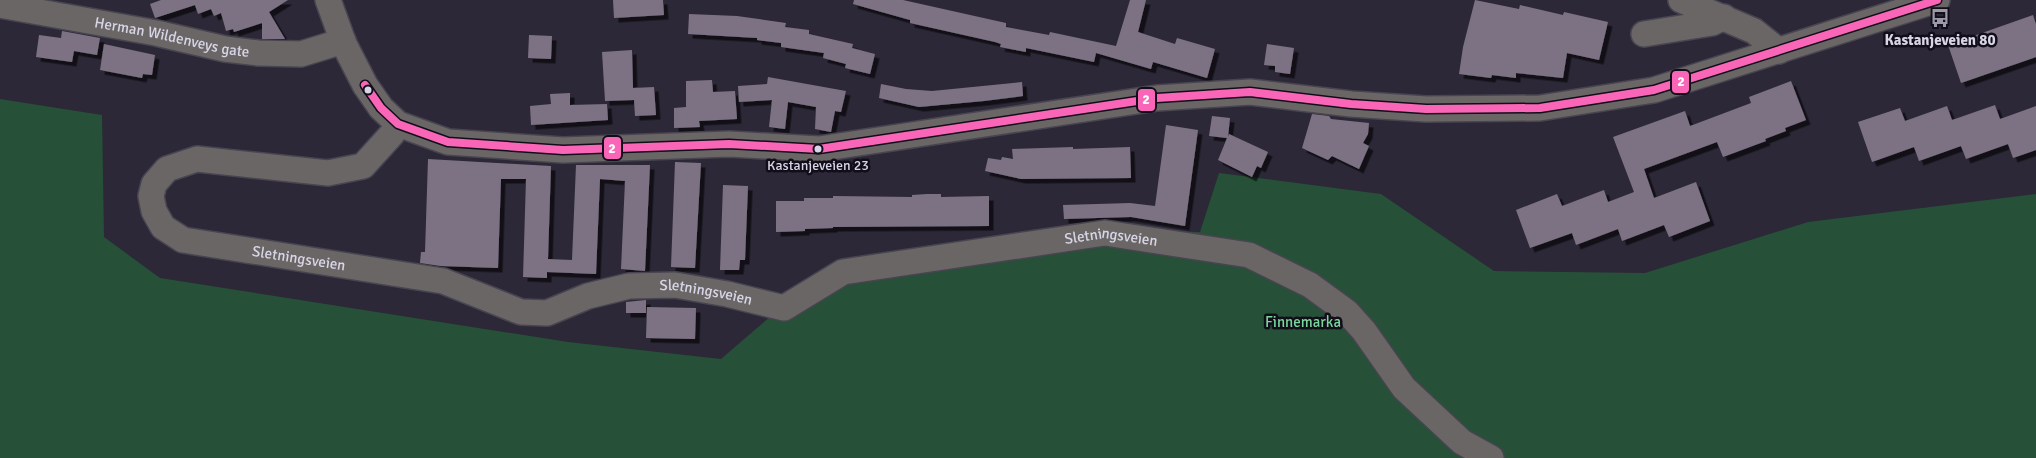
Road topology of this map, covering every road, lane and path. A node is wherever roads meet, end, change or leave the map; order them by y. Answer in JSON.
{"nodes":[{"id":1,"x":328,"y":0,"type":"edge"},
{"id":2,"x":1681,"y":0,"type":"edge"},
{"id":3,"x":1937,"y":0,"type":"edge"},
{"id":4,"x":0,"y":5,"type":"edge"},
{"id":5,"x":1724,"y":17,"type":"junction"},
{"id":6,"x":1644,"y":34,"type":"dead end"},
{"id":7,"x":343,"y":41,"type":"junction"},
{"id":8,"x":1779,"y":51,"type":"junction"},
{"id":9,"x":398,"y":124,"type":"junction"},
{"id":10,"x":1491,"y":458,"type":"edge"}],
"edges":[{"from":1,"to":7,"type":"street"},
{"from":2,"to":5,"type":"street"},
{"from":3,"to":8,"type":"street"},
{"from":4,"to":7,"type":"street","name":"Herman Wildenveys gate"},
{"from":5,"to":6,"type":"street"},
{"from":5,"to":8,"type":"street"},
{"from":7,"to":9,"type":"street"},
{"from":8,"to":9,"type":"street"},
{"from":9,"to":10,"type":"street","name":"Sletningsveien"}]}
